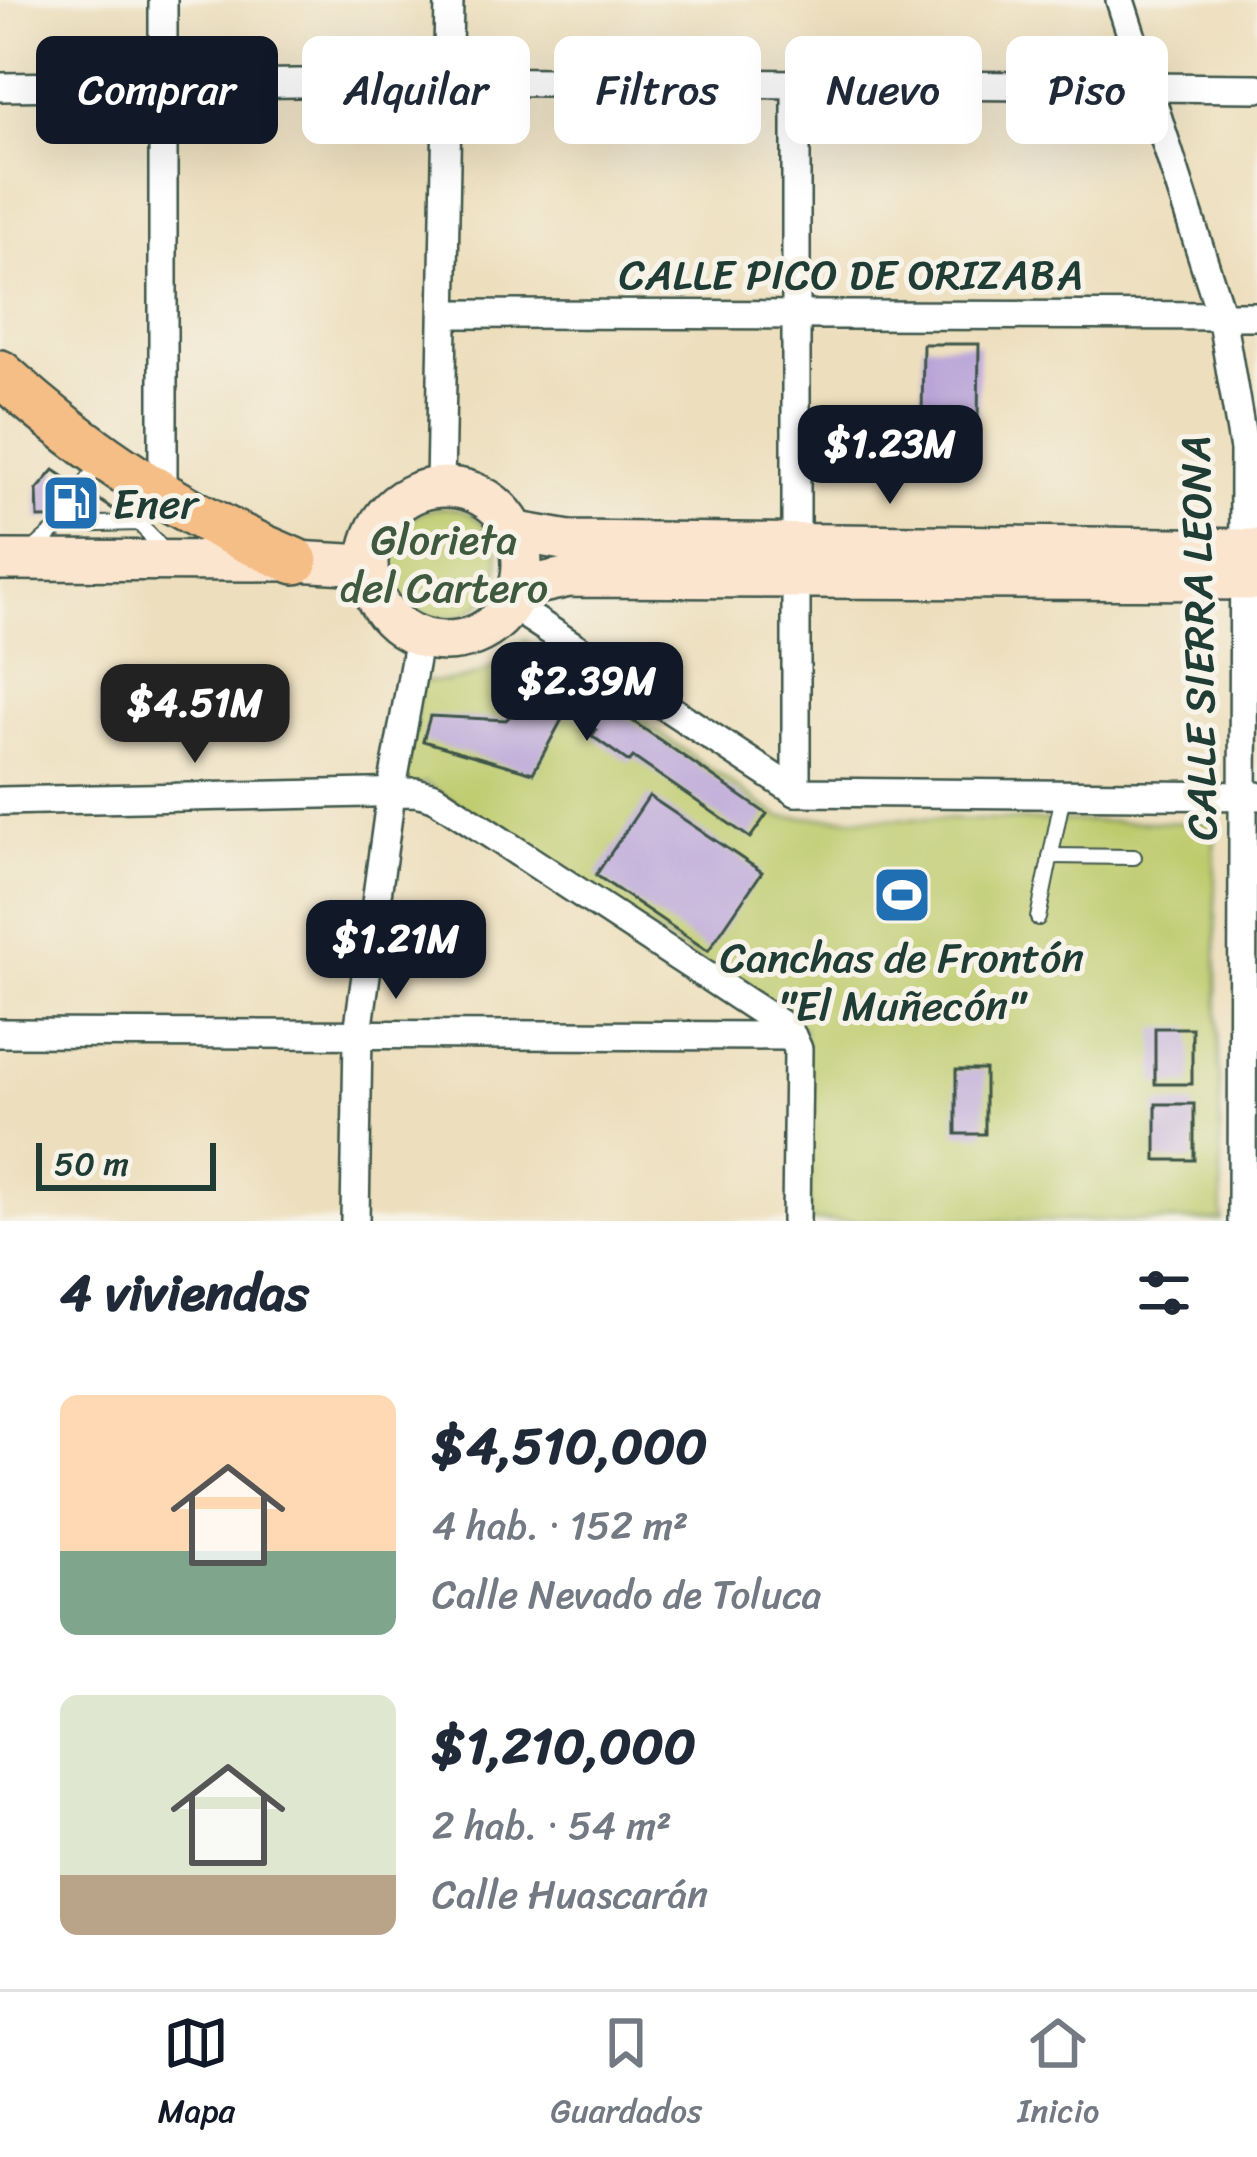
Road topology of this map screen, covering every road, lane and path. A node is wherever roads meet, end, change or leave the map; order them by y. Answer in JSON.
{"nodes":[{"id":1,"x":163,"y":0,"type":"edge"},
{"id":2,"x":449,"y":0,"type":"edge"},
{"id":3,"x":1120,"y":0,"type":"edge"},
{"id":4,"x":163,"y":36,"type":"edge"},
{"id":5,"x":449,"y":36,"type":"edge"},
{"id":6,"x":1130,"y":36,"type":"edge"},
{"id":7,"x":530,"y":82,"type":"edge"},
{"id":8,"x":785,"y":84,"type":"edge"},
{"id":9,"x":36,"y":86,"type":"edge"},
{"id":10,"x":0,"y":87,"type":"edge"},
{"id":11,"x":1168,"y":87,"type":"edge"},
{"id":12,"x":1257,"y":88,"type":"edge"},
{"id":13,"x":163,"y":144,"type":"edge"},
{"id":14,"x":447,"y":144,"type":"edge"},
{"id":15,"x":796,"y":144,"type":"edge"},
{"id":16,"x":1164,"y":144,"type":"edge"},
{"id":17,"x":446,"y":314,"type":"junction"},
{"id":18,"x":1221,"y":315,"type":"junction"},
{"id":19,"x":1257,"y":316,"type":"edge"},
{"id":20,"x":796,"y":318,"type":"junction"},
{"id":21,"x":1,"y":374,"type":"edge"},
{"id":22,"x":102,"y":456,"type":"junction"},
{"id":23,"x":440,"y":486,"type":"junction"},
{"id":24,"x":163,"y":498,"type":"junction"},
{"id":25,"x":61,"y":525,"type":"junction"},
{"id":26,"x":517,"y":532,"type":"junction"},
{"id":27,"x":11,"y":560,"type":"edge"},
{"id":28,"x":172,"y":560,"type":"junction"},
{"id":29,"x":296,"y":561,"type":"junction"},
{"id":30,"x":796,"y":561,"type":"junction"},
{"id":31,"x":1250,"y":564,"type":"edge"},
{"id":32,"x":367,"y":565,"type":"junction"},
{"id":33,"x":515,"y":596,"type":"junction"},
{"id":34,"x":419,"y":637,"type":"junction"},
{"id":35,"x":796,"y":792,"type":"junction"},
{"id":36,"x":392,"y":794,"type":"junction"},
{"id":37,"x":1063,"y":795,"type":"junction"},
{"id":38,"x":1250,"y":796,"type":"edge"},
{"id":39,"x":0,"y":800,"type":"edge"},
{"id":40,"x":1051,"y":856,"type":"junction"},
{"id":41,"x":1134,"y":857,"type":"dead end"},
{"id":42,"x":1038,"y":918,"type":"dead end"},
{"id":43,"x":358,"y":1033,"type":"junction"},
{"id":44,"x":0,"y":1034,"type":"edge"},
{"id":45,"x":792,"y":1036,"type":"junction"},
{"id":46,"x":356,"y":1221,"type":"edge"},
{"id":47,"x":796,"y":1221,"type":"edge"},
{"id":48,"x":1242,"y":1221,"type":"edge"}],
"edges":[{"from":1,"to":4,"type":"street"},
{"from":2,"to":5,"type":"street"},
{"from":3,"to":6,"type":"street","name":"CALLE SIERRA LEONA"},
{"from":7,"to":8,"type":"street"},
{"from":9,"to":10,"type":"street"},
{"from":11,"to":12,"type":"street"},
{"from":13,"to":24,"type":"street"},
{"from":14,"to":17,"type":"street"},
{"from":15,"to":20,"type":"street"},
{"from":16,"to":18,"type":"street","name":"CALLE SIERRA LEONA"},
{"from":17,"to":20,"type":"street","name":"CALLE PICO DE ORIZABA"},
{"from":17,"to":23,"type":"street"},
{"from":18,"to":19,"type":"street","name":"CALLE PICO DE ORIZABA"},
{"from":18,"to":20,"type":"street","name":"CALLE PICO DE ORIZABA"},
{"from":18,"to":31,"type":"street","name":"CALLE SIERRA LEONA"},
{"from":20,"to":30,"type":"street"},
{"from":21,"to":22,"type":"main road"},
{"from":22,"to":24,"type":"main road"},
{"from":22,"to":25,"type":"lane"},
{"from":23,"to":26,"type":"street"},
{"from":23,"to":32,"type":"street"},
{"from":24,"to":29,"type":"main road"},
{"from":25,"to":27,"type":"lane"},
{"from":25,"to":28,"type":"lane"},
{"from":26,"to":30,"type":"street"},
{"from":26,"to":33,"type":"street"},
{"from":27,"to":28,"type":"street"},
{"from":28,"to":29,"type":"street"},
{"from":29,"to":32,"type":"street"},
{"from":30,"to":31,"type":"street"},
{"from":30,"to":33,"type":"street"},
{"from":30,"to":35,"type":"street"},
{"from":31,"to":38,"type":"street","name":"CALLE SIERRA LEONA"},
{"from":32,"to":34,"type":"street"},
{"from":33,"to":34,"type":"street"},
{"from":33,"to":35,"type":"street"},
{"from":34,"to":36,"type":"street"},
{"from":35,"to":37,"type":"street"},
{"from":36,"to":39,"type":"street"},
{"from":36,"to":43,"type":"street"},
{"from":36,"to":45,"type":"street"},
{"from":37,"to":38,"type":"street"},
{"from":37,"to":40,"type":"lane"},
{"from":38,"to":48,"type":"street","name":"CALLE SIERRA LEONA"},
{"from":40,"to":41,"type":"lane"},
{"from":40,"to":42,"type":"lane"},
{"from":43,"to":44,"type":"street"},
{"from":43,"to":45,"type":"street"},
{"from":43,"to":46,"type":"street"},
{"from":45,"to":47,"type":"street"}]}
